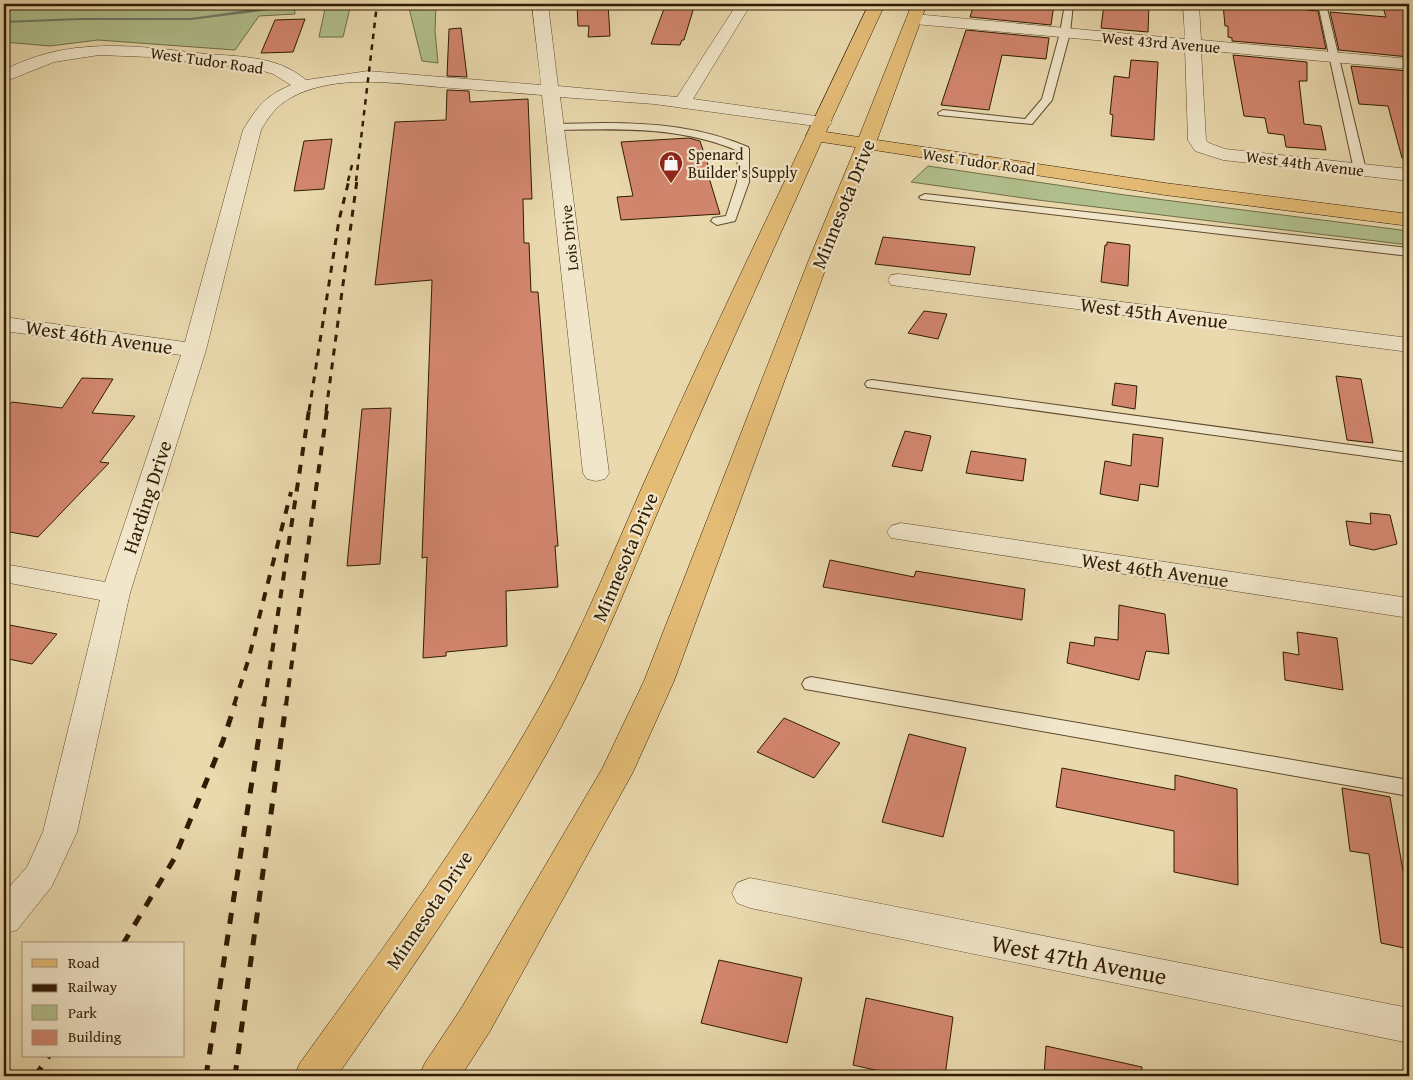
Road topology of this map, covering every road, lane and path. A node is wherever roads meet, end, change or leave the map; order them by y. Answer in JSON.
{"nodes":[{"id":1,"x":540,"y":4,"type":"edge"},
{"id":2,"x":744,"y":4,"type":"edge"},
{"id":3,"x":877,"y":4,"type":"edge"},
{"id":4,"x":920,"y":4,"type":"edge"},
{"id":5,"x":1069,"y":4,"type":"edge"},
{"id":6,"x":1191,"y":4,"type":"edge"},
{"id":7,"x":1322,"y":4,"type":"edge"},
{"id":8,"x":914,"y":19,"type":"junction"},
{"id":9,"x":1065,"y":33,"type":"junction"},
{"id":10,"x":1193,"y":44,"type":"junction"},
{"id":11,"x":1334,"y":57,"type":"junction"},
{"id":12,"x":1409,"y":64,"type":"edge"},
{"id":13,"x":4,"y":77,"type":"edge"},
{"id":14,"x":304,"y":87,"type":"junction"},
{"id":15,"x":552,"y":90,"type":"junction"},
{"id":16,"x":682,"y":102,"type":"junction"},
{"id":17,"x":943,"y":113,"type":"dead end"},
{"id":18,"x":556,"y":127,"type":"junction"},
{"id":19,"x":819,"y":129,"type":"junction"},
{"id":20,"x":869,"y":137,"type":"junction"},
{"id":21,"x":1360,"y":170,"type":"junction"},
{"id":22,"x":1409,"y":175,"type":"edge"},
{"id":23,"x":925,"y":197,"type":"dead end"},
{"id":24,"x":1409,"y":202,"type":"edge"},
{"id":25,"x":1409,"y":220,"type":"edge"},
{"id":26,"x":717,"y":221,"type":"dead end"},
{"id":27,"x":1409,"y":252,"type":"edge"},
{"id":28,"x":899,"y":280,"type":"dead end"},
{"id":29,"x":4,"y":324,"type":"edge"},
{"id":30,"x":1409,"y":345,"type":"edge"},
{"id":31,"x":194,"y":350,"type":"junction"},
{"id":32,"x":872,"y":384,"type":"dead end"},
{"id":33,"x":1409,"y":458,"type":"edge"},
{"id":34,"x":596,"y":473,"type":"dead end"},
{"id":35,"x":901,"y":532,"type":"dead end"},
{"id":36,"x":4,"y":573,"type":"edge"},
{"id":37,"x":116,"y":593,"type":"junction"},
{"id":38,"x":1409,"y":608,"type":"edge"},
{"id":39,"x":811,"y":684,"type":"dead end"},
{"id":40,"x":1409,"y":788,"type":"edge"},
{"id":41,"x":750,"y":893,"type":"dead end"},
{"id":42,"x":4,"y":919,"type":"edge"},
{"id":43,"x":1409,"y":1026,"type":"edge"},
{"id":44,"x":323,"y":1064,"type":"edge"},
{"id":45,"x":439,"y":1076,"type":"edge"}],
"edges":[{"from":1,"to":15,"type":"street","name":"Lois Drive"},
{"from":2,"to":16,"type":"street"},
{"from":3,"to":19,"type":"main road","name":"Minnesota Drive"},
{"from":4,"to":8,"type":"main road","name":"Minnesota Drive"},
{"from":5,"to":9,"type":"lane"},
{"from":6,"to":10,"type":"street"},
{"from":7,"to":11,"type":"lane"},
{"from":8,"to":9,"type":"street","name":"West 43rd Avenue"},
{"from":8,"to":20,"type":"main road","name":"Minnesota Drive"},
{"from":9,"to":10,"type":"street","name":"West 43rd Avenue"},
{"from":9,"to":17,"type":"lane"},
{"from":10,"to":11,"type":"street","name":"West 43rd Avenue"},
{"from":10,"to":21,"type":"street","name":"West 44th Avenue"},
{"from":11,"to":12,"type":"street","name":"West 43rd Avenue"},
{"from":11,"to":21,"type":"lane"},
{"from":13,"to":14,"type":"street","name":"West Tudor Road"},
{"from":14,"to":15,"type":"street","name":"West Tudor Road"},
{"from":14,"to":31,"type":"street","name":"Harding Drive"},
{"from":15,"to":16,"type":"street","name":"West Tudor Road"},
{"from":15,"to":18,"type":"street","name":"Lois Drive"},
{"from":15,"to":19,"type":"street","name":"West Tudor Road"},
{"from":16,"to":19,"type":"street","name":"West Tudor Road"},
{"from":18,"to":26,"type":"lane"},
{"from":18,"to":34,"type":"street","name":"Lois Drive"},
{"from":19,"to":20,"type":"main road","name":"West Tudor Road"},
{"from":19,"to":44,"type":"main road","name":"Minnesota Drive"},
{"from":20,"to":24,"type":"main road","name":"West Tudor Road"},
{"from":20,"to":25,"type":"main road","name":"West Tudor Road"},
{"from":20,"to":45,"type":"main road","name":"Minnesota Drive"},
{"from":21,"to":22,"type":"street","name":"West 44th Avenue"},
{"from":23,"to":27,"type":"lane"},
{"from":28,"to":30,"type":"street","name":"West 45th Avenue"},
{"from":29,"to":31,"type":"street","name":"West 46th Avenue"},
{"from":31,"to":37,"type":"street","name":"Harding Drive"},
{"from":32,"to":33,"type":"lane"},
{"from":35,"to":38,"type":"street","name":"West 46th Avenue"},
{"from":36,"to":37,"type":"street"},
{"from":37,"to":42,"type":"street","name":"Harding Drive"},
{"from":39,"to":40,"type":"lane"},
{"from":41,"to":43,"type":"street","name":"West 47th Avenue"}]}
